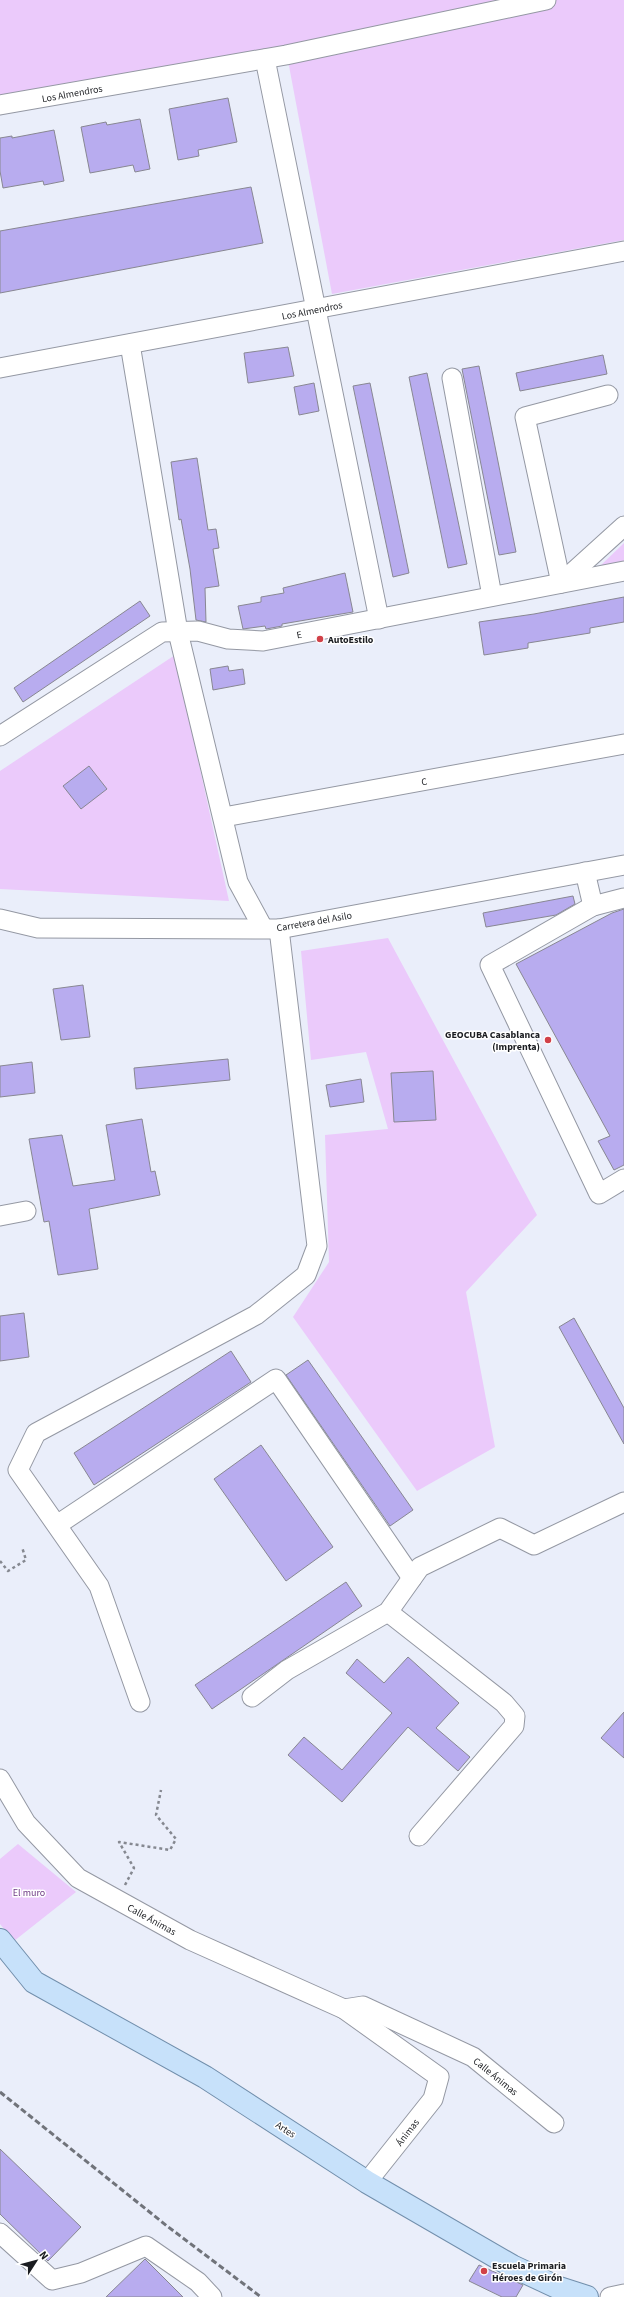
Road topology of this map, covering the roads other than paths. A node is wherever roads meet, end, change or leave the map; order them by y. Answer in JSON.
{"nodes":[{"id":1,"x":546,"y":0,"type":"edge"},
{"id":2,"x":266,"y":59,"type":"junction"},
{"id":3,"x":0,"y":105,"type":"edge"},
{"id":4,"x":624,"y":252,"type":"edge"},
{"id":5,"x":316,"y":310,"type":"junction"},
{"id":6,"x":130,"y":344,"type":"junction"},
{"id":7,"x":0,"y":368,"type":"edge"},
{"id":8,"x":452,"y":378,"type":"dead end"},
{"id":9,"x":608,"y":395,"type":"dead end"},
{"id":10,"x":624,"y":526,"type":"edge"},
{"id":11,"x":624,"y":571,"type":"edge"},
{"id":12,"x":561,"y":583,"type":"junction"},
{"id":13,"x":492,"y":596,"type":"junction"},
{"id":14,"x":379,"y":618,"type":"junction"},
{"id":15,"x":178,"y":632,"type":"junction"},
{"id":16,"x":0,"y":736,"type":"edge"},
{"id":17,"x":624,"y":744,"type":"edge"},
{"id":18,"x":224,"y":818,"type":"junction"},
{"id":19,"x":624,"y":865,"type":"edge"},
{"id":20,"x":585,"y":872,"type":"junction"},
{"id":21,"x":624,"y":898,"type":"edge"},
{"id":22,"x":592,"y":906,"type":"junction"},
{"id":23,"x":0,"y":919,"type":"edge"},
{"id":24,"x":271,"y":928,"type":"junction"},
{"id":25,"x":624,"y":1179,"type":"edge"},
{"id":26,"x":26,"y":1211,"type":"dead end"},
{"id":27,"x":0,"y":1216,"type":"edge"},
{"id":28,"x":624,"y":1502,"type":"edge"},
{"id":29,"x":57,"y":1525,"type":"junction"},
{"id":30,"x":412,"y":1578,"type":"junction"},
{"id":31,"x":388,"y":1612,"type":"junction"},
{"id":32,"x":252,"y":1697,"type":"dead end"},
{"id":33,"x":140,"y":1702,"type":"dead end"},
{"id":34,"x":0,"y":1778,"type":"edge"},
{"id":35,"x":419,"y":1836,"type":"dead end"},
{"id":36,"x":0,"y":1940,"type":"edge"},
{"id":37,"x":344,"y":2009,"type":"junction"},
{"id":38,"x":439,"y":2077,"type":"joint"},
{"id":39,"x":554,"y":2123,"type":"dead end"},
{"id":40,"x":367,"y":2182,"type":"junction"},
{"id":41,"x":0,"y":2233,"type":"edge"},
{"id":42,"x":624,"y":2294,"type":"edge"},
{"id":43,"x":212,"y":2297,"type":"edge"},
{"id":44,"x":587,"y":2297,"type":"edge"},
{"id":45,"x":610,"y":2297,"type":"edge"}],
"edges":[{"from":1,"to":2,"type":"street","name":"Los Almendros"},
{"from":2,"to":3,"type":"street","name":"Los Almendros"},
{"from":2,"to":5,"type":"street"},
{"from":4,"to":5,"type":"street","name":"Los Almendros"},
{"from":5,"to":6,"type":"street","name":"Los Almendros"},
{"from":5,"to":14,"type":"street"},
{"from":6,"to":7,"type":"street","name":"Los Almendros"},
{"from":6,"to":15,"type":"street"},
{"from":8,"to":13,"type":"street"},
{"from":9,"to":12,"type":"street"},
{"from":10,"to":12,"type":"street"},
{"from":11,"to":12,"type":"street","name":"E"},
{"from":12,"to":13,"type":"street","name":"E"},
{"from":13,"to":14,"type":"street","name":"E"},
{"from":14,"to":15,"type":"street","name":"E"},
{"from":15,"to":16,"type":"street","name":"E"},
{"from":15,"to":18,"type":"street"},
{"from":17,"to":18,"type":"street","name":"C"},
{"from":18,"to":24,"type":"street"},
{"from":19,"to":20,"type":"street","name":"Carretera del Asilo"},
{"from":20,"to":22,"type":"street"},
{"from":20,"to":24,"type":"street","name":"Carretera del Asilo"},
{"from":21,"to":22,"type":"street"},
{"from":22,"to":25,"type":"street"},
{"from":23,"to":24,"type":"street","name":"Carretera del Asilo"},
{"from":24,"to":29,"type":"street"},
{"from":26,"to":27,"type":"street"},
{"from":28,"to":30,"type":"street"},
{"from":29,"to":30,"type":"street"},
{"from":29,"to":33,"type":"street"},
{"from":30,"to":31,"type":"street"},
{"from":31,"to":32,"type":"street"},
{"from":31,"to":35,"type":"street"},
{"from":34,"to":37,"type":"street","name":"Calle Ánimas"},
{"from":36,"to":40,"type":"main road","name":"Artes"},
{"from":37,"to":38,"type":"street","name":"Calle Ánimas"},
{"from":37,"to":39,"type":"street","name":"Calle Ánimas"},
{"from":38,"to":40,"type":"street","name":"Ánimas"},
{"from":40,"to":44,"type":"main road","name":"Artes"},
{"from":41,"to":43,"type":"street"},
{"from":42,"to":45,"type":"street"}]}
